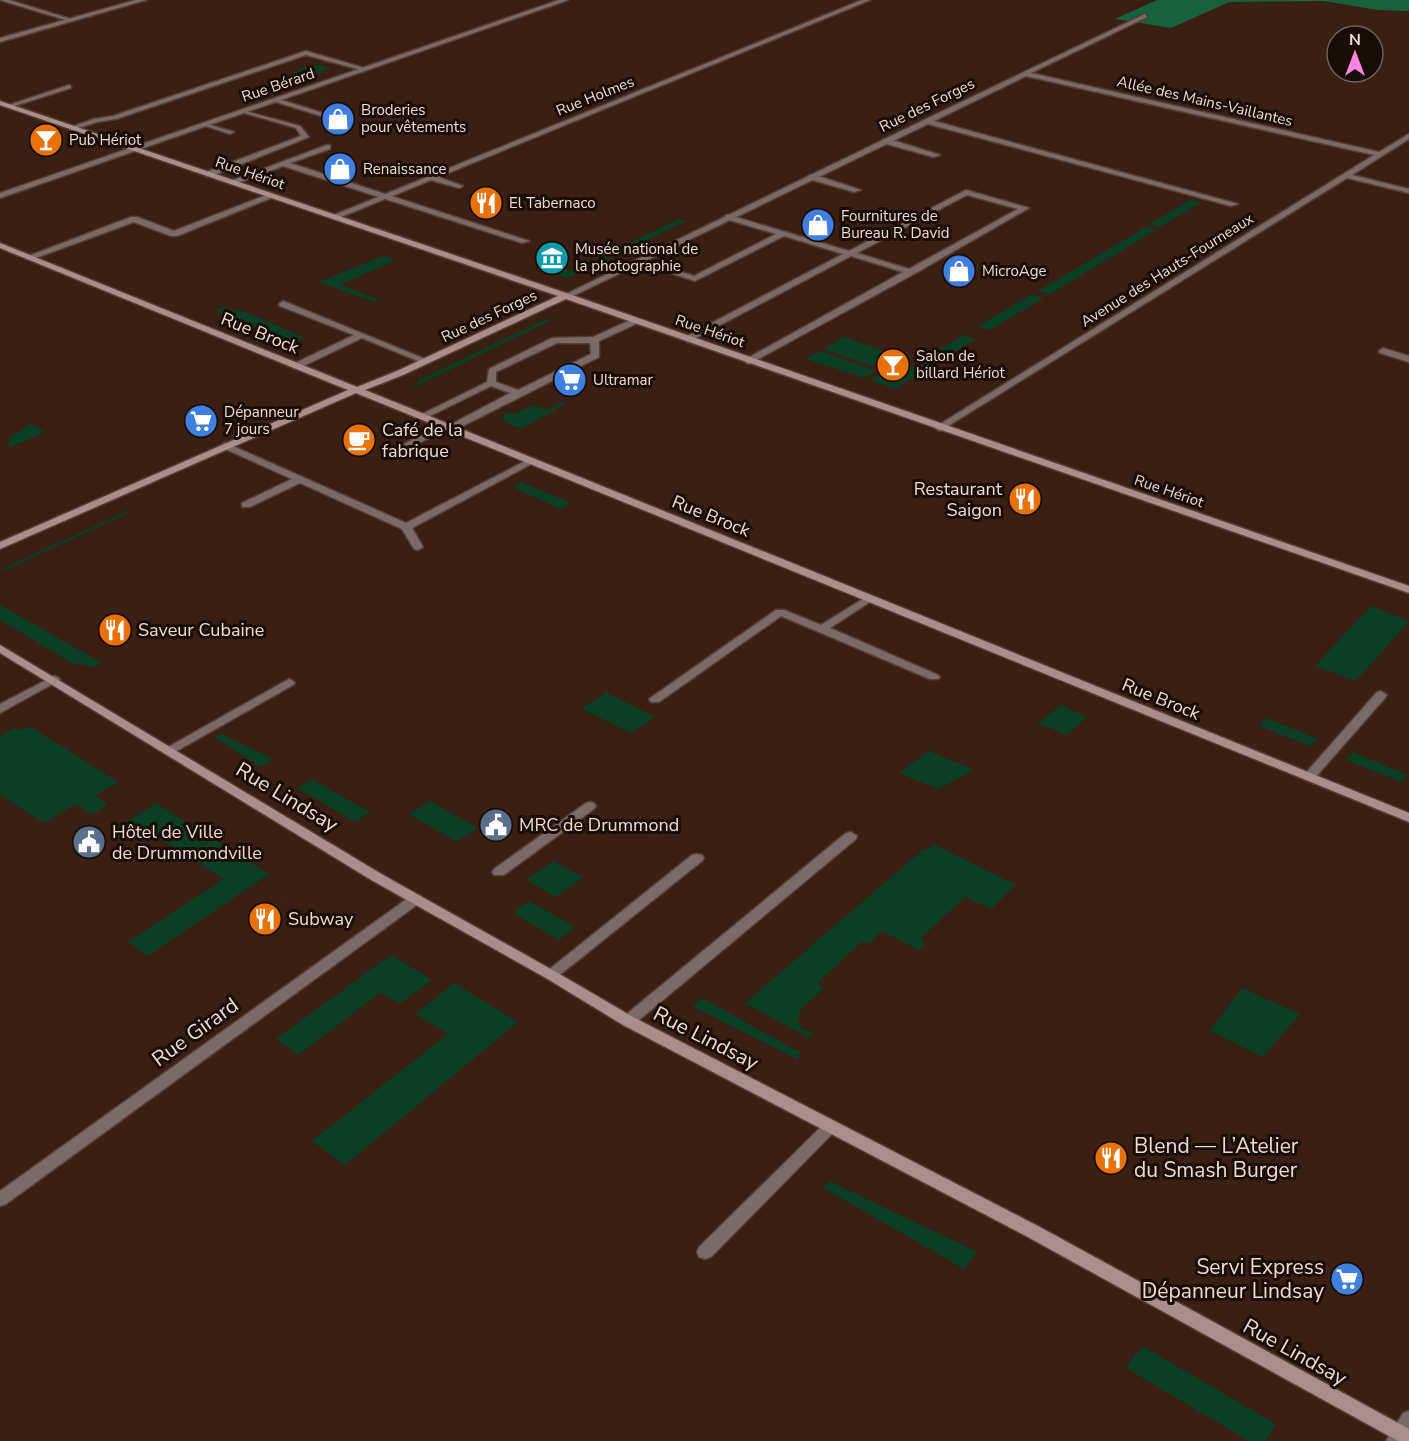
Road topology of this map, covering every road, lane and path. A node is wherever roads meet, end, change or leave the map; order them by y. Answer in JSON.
{"nodes":[{"id":1,"x":3,"y":0,"type":"edge"},
{"id":2,"x":142,"y":0,"type":"edge"},
{"id":3,"x":535,"y":0,"type":"edge"},
{"id":4,"x":565,"y":0,"type":"edge"},
{"id":5,"x":867,"y":0,"type":"edge"},
{"id":6,"x":552,"y":4,"type":"junction"},
{"id":7,"x":1145,"y":16,"type":"dead end"},
{"id":8,"x":71,"y":20,"type":"junction"},
{"id":9,"x":0,"y":40,"type":"edge"},
{"id":10,"x":365,"y":69,"type":"junction"},
{"id":11,"x":1025,"y":74,"type":"junction"},
{"id":12,"x":69,"y":87,"type":"dead end"},
{"id":13,"x":275,"y":100,"type":"junction"},
{"id":14,"x":3,"y":105,"type":"edge"},
{"id":15,"x":243,"y":111,"type":"junction"},
{"id":16,"x":324,"y":115,"type":"dead end"},
{"id":17,"x":926,"y":121,"type":"junction"},
{"id":18,"x":205,"y":124,"type":"junction"},
{"id":19,"x":72,"y":128,"type":"junction"},
{"id":20,"x":231,"y":132,"type":"dead end"},
{"id":21,"x":1409,"y":136,"type":"edge"},
{"id":22,"x":886,"y":141,"type":"junction"},
{"id":23,"x":327,"y":147,"type":"dead end"},
{"id":24,"x":135,"y":149,"type":"junction"},
{"id":25,"x":1379,"y":154,"type":"junction"},
{"id":26,"x":936,"y":155,"type":"dead end"},
{"id":27,"x":283,"y":163,"type":"junction"},
{"id":28,"x":208,"y":174,"type":"junction"},
{"id":29,"x":1346,"y":175,"type":"junction"},
{"id":30,"x":430,"y":177,"type":"junction"},
{"id":31,"x":812,"y":177,"type":"junction"},
{"id":32,"x":232,"y":182,"type":"junction"},
{"id":33,"x":459,"y":186,"type":"dead end"},
{"id":34,"x":857,"y":190,"type":"dead end"},
{"id":35,"x":1409,"y":191,"type":"edge"},
{"id":36,"x":0,"y":196,"type":"edge"},
{"id":37,"x":272,"y":196,"type":"junction"},
{"id":38,"x":385,"y":196,"type":"junction"},
{"id":39,"x":1234,"y":204,"type":"dead end"},
{"id":40,"x":333,"y":217,"type":"junction"},
{"id":41,"x":729,"y":217,"type":"junction"},
{"id":42,"x":784,"y":233,"type":"junction"},
{"id":43,"x":525,"y":241,"type":"dead end"},
{"id":44,"x":0,"y":244,"type":"edge"},
{"id":45,"x":848,"y":253,"type":"junction"},
{"id":46,"x":30,"y":257,"type":"junction"},
{"id":47,"x":639,"y":261,"type":"junction"},
{"id":48,"x":911,"y":272,"type":"junction"},
{"id":49,"x":566,"y":296,"type":"junction"},
{"id":50,"x":283,"y":304,"type":"dead end"},
{"id":51,"x":636,"y":321,"type":"junction"},
{"id":52,"x":362,"y":335,"type":"junction"},
{"id":53,"x":688,"y":339,"type":"junction"},
{"id":54,"x":594,"y":340,"type":"junction"},
{"id":55,"x":1383,"y":351,"type":"dead end"},
{"id":56,"x":1409,"y":359,"type":"edge"},
{"id":57,"x":426,"y":361,"type":"junction"},
{"id":58,"x":749,"y":361,"type":"junction"},
{"id":59,"x":296,"y":366,"type":"junction"},
{"id":60,"x":491,"y":383,"type":"junction"},
{"id":61,"x":357,"y":390,"type":"junction"},
{"id":62,"x":518,"y":393,"type":"junction"},
{"id":63,"x":423,"y":416,"type":"junction"},
{"id":64,"x":449,"y":427,"type":"junction"},
{"id":65,"x":940,"y":428,"type":"junction"},
{"id":66,"x":226,"y":446,"type":"junction"},
{"id":67,"x":405,"y":446,"type":"dead end"},
{"id":68,"x":532,"y":461,"type":"junction"},
{"id":69,"x":300,"y":479,"type":"junction"},
{"id":70,"x":246,"y":506,"type":"dead end"},
{"id":71,"x":406,"y":527,"type":"junction"},
{"id":72,"x":0,"y":546,"type":"edge"},
{"id":73,"x":418,"y":547,"type":"dead end"},
{"id":74,"x":1409,"y":590,"type":"edge"},
{"id":75,"x":869,"y":598,"type":"junction"},
{"id":76,"x":822,"y":629,"type":"junction"},
{"id":77,"x":0,"y":648,"type":"edge"},
{"id":78,"x":934,"y":677,"type":"dead end"},
{"id":79,"x":54,"y":679,"type":"junction"},
{"id":80,"x":289,"y":683,"type":"dead end"},
{"id":81,"x":1382,"y":695,"type":"dead end"},
{"id":82,"x":655,"y":699,"type":"dead end"},
{"id":83,"x":0,"y":709,"type":"edge"},
{"id":84,"x":169,"y":750,"type":"junction"},
{"id":85,"x":1309,"y":777,"type":"junction"},
{"id":86,"x":590,"y":806,"type":"dead end"},
{"id":87,"x":1409,"y":818,"type":"edge"},
{"id":88,"x":851,"y":836,"type":"dead end"},
{"id":89,"x":697,"y":858,"type":"dead end"},
{"id":90,"x":499,"y":872,"type":"dead end"},
{"id":91,"x":416,"y":899,"type":"junction"},
{"id":92,"x":551,"y":975,"type":"junction"},
{"id":93,"x":628,"y":1022,"type":"junction"},
{"id":94,"x":831,"y":1126,"type":"junction"},
{"id":95,"x":0,"y":1200,"type":"edge"},
{"id":96,"x":705,"y":1252,"type":"dead end"},
{"id":97,"x":1403,"y":1433,"type":"edge"}],
"edges":[{"from":1,"to":8,"type":"street"},
{"from":2,"to":8,"type":"street"},
{"from":3,"to":6,"type":"street"},
{"from":4,"to":6,"type":"street","name":"Rue Bérard"},
{"from":5,"to":30,"type":"street","name":"Rue Holmes"},
{"from":6,"to":10,"type":"street","name":"Rue Bérard"},
{"from":7,"to":11,"type":"street","name":"Rue des Forges"},
{"from":8,"to":9,"type":"street"},
{"from":10,"to":13,"type":"street","name":"Rue Bérard"},
{"from":10,"to":19,"type":"street"},
{"from":11,"to":17,"type":"street","name":"Rue des Forges"},
{"from":11,"to":25,"type":"street","name":"Allée des Mains-Vaillantes"},
{"from":12,"to":14,"type":"street"},
{"from":13,"to":15,"type":"street","name":"Rue Bérard"},
{"from":13,"to":16,"type":"street"},
{"from":14,"to":19,"type":"street","name":"Rue Hériot"},
{"from":15,"to":18,"type":"street","name":"Rue Bérard"},
{"from":15,"to":28,"type":"street"},
{"from":17,"to":22,"type":"street","name":"Rue des Forges"},
{"from":17,"to":39,"type":"street"},
{"from":18,"to":20,"type":"street"},
{"from":18,"to":24,"type":"street","name":"Rue Bérard"},
{"from":19,"to":24,"type":"street","name":"Rue Hériot"},
{"from":21,"to":25,"type":"street","name":"Avenue des Hauts-Fourneaux"},
{"from":22,"to":26,"type":"street"},
{"from":22,"to":31,"type":"street","name":"Rue des Forges"},
{"from":23,"to":27,"type":"street"},
{"from":24,"to":28,"type":"street","name":"Rue Hériot"},
{"from":24,"to":36,"type":"street","name":"Rue Bérard"},
{"from":25,"to":29,"type":"street","name":"Avenue des Hauts-Fourneaux"},
{"from":27,"to":32,"type":"street"},
{"from":27,"to":38,"type":"street"},
{"from":28,"to":32,"type":"street","name":"Rue Hériot"},
{"from":29,"to":35,"type":"street"},
{"from":29,"to":65,"type":"street","name":"Avenue des Hauts-Fourneaux"},
{"from":30,"to":33,"type":"street"},
{"from":30,"to":38,"type":"street","name":"Rue Holmes"},
{"from":31,"to":34,"type":"street"},
{"from":31,"to":41,"type":"street","name":"Rue des Forges"},
{"from":32,"to":37,"type":"street","name":"Rue Hériot"},
{"from":37,"to":40,"type":"street","name":"Rue Hériot"},
{"from":37,"to":46,"type":"street"},
{"from":38,"to":40,"type":"street","name":"Rue Holmes"},
{"from":38,"to":43,"type":"street"},
{"from":40,"to":49,"type":"street","name":"Rue Hériot"},
{"from":41,"to":42,"type":"street"},
{"from":41,"to":47,"type":"street","name":"Rue des Forges"},
{"from":42,"to":45,"type":"street"},
{"from":42,"to":47,"type":"street"},
{"from":44,"to":46,"type":"street","name":"Rue Brock"},
{"from":45,"to":48,"type":"street"},
{"from":45,"to":48,"type":"street"},
{"from":45,"to":53,"type":"street"},
{"from":46,"to":59,"type":"street","name":"Rue Brock"},
{"from":47,"to":49,"type":"street","name":"Rue des Forges"},
{"from":48,"to":58,"type":"street"},
{"from":49,"to":51,"type":"street","name":"Rue Hériot"},
{"from":49,"to":57,"type":"street","name":"Rue des Forges"},
{"from":50,"to":52,"type":"street"},
{"from":51,"to":53,"type":"street","name":"Rue Hériot"},
{"from":51,"to":54,"type":"street"},
{"from":52,"to":57,"type":"street"},
{"from":52,"to":59,"type":"street"},
{"from":53,"to":58,"type":"street","name":"Rue Hériot"},
{"from":54,"to":60,"type":"street"},
{"from":54,"to":62,"type":"street"},
{"from":55,"to":56,"type":"street"},
{"from":57,"to":61,"type":"street","name":"Rue des Forges"},
{"from":58,"to":65,"type":"street","name":"Rue Hériot"},
{"from":59,"to":61,"type":"street","name":"Rue Brock"},
{"from":60,"to":62,"type":"street"},
{"from":60,"to":63,"type":"street"},
{"from":61,"to":63,"type":"street","name":"Rue Brock"},
{"from":61,"to":66,"type":"street","name":"Rue des Forges"},
{"from":62,"to":64,"type":"street"},
{"from":63,"to":64,"type":"street","name":"Rue Brock"},
{"from":64,"to":67,"type":"street"},
{"from":64,"to":68,"type":"street","name":"Rue Brock"},
{"from":65,"to":74,"type":"street","name":"Rue Hériot"},
{"from":66,"to":69,"type":"street"},
{"from":66,"to":72,"type":"street","name":"Rue des Forges"},
{"from":68,"to":71,"type":"street"},
{"from":68,"to":75,"type":"street","name":"Rue Brock"},
{"from":69,"to":70,"type":"street"},
{"from":69,"to":71,"type":"street"},
{"from":71,"to":73,"type":"street"},
{"from":75,"to":76,"type":"street"},
{"from":75,"to":85,"type":"street","name":"Rue Brock"},
{"from":76,"to":78,"type":"street"},
{"from":76,"to":82,"type":"street"},
{"from":77,"to":79,"type":"street","name":"Rue Lindsay"},
{"from":79,"to":83,"type":"street"},
{"from":79,"to":84,"type":"street","name":"Rue Lindsay"},
{"from":80,"to":84,"type":"street"},
{"from":81,"to":85,"type":"street"},
{"from":84,"to":91,"type":"street","name":"Rue Lindsay"},
{"from":85,"to":87,"type":"street","name":"Rue Brock"},
{"from":86,"to":90,"type":"street"},
{"from":88,"to":93,"type":"street"},
{"from":89,"to":92,"type":"street"},
{"from":91,"to":92,"type":"street","name":"Rue Lindsay"},
{"from":91,"to":95,"type":"street","name":"Rue Girard"},
{"from":92,"to":93,"type":"street","name":"Rue Lindsay"},
{"from":93,"to":94,"type":"street","name":"Rue Lindsay"},
{"from":94,"to":96,"type":"street"},
{"from":94,"to":97,"type":"street","name":"Rue Lindsay"}]}
